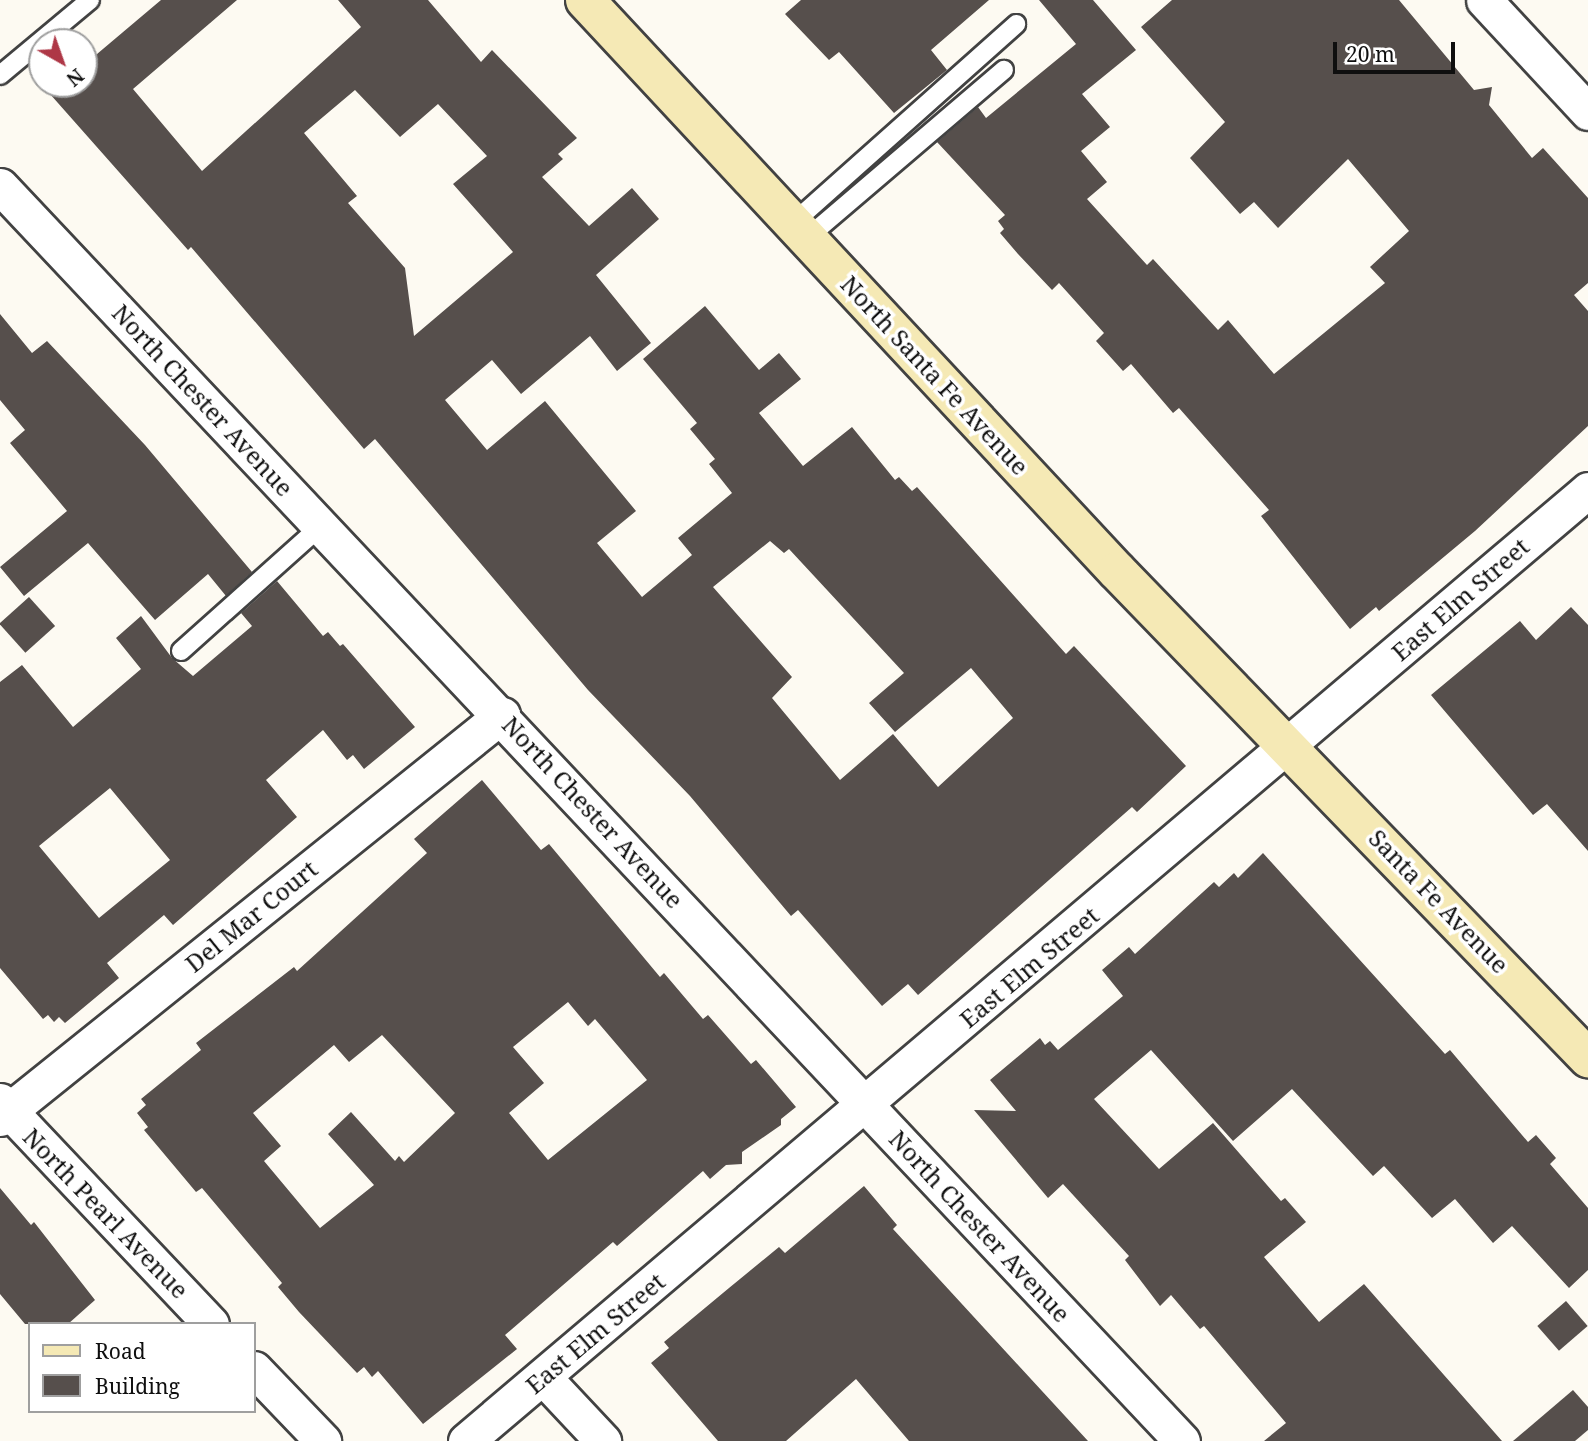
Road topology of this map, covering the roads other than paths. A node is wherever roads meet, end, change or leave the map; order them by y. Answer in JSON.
{"nodes":[{"id":1,"x":90,"y":0,"type":"edge"},
{"id":2,"x":585,"y":0,"type":"edge"},
{"id":3,"x":1484,"y":0,"type":"edge"},
{"id":4,"x":1016,"y":24,"type":"dead end"},
{"id":5,"x":1004,"y":70,"type":"dead end"},
{"id":6,"x":0,"y":75,"type":"edge"},
{"id":7,"x":1588,"y":112,"type":"edge"},
{"id":8,"x":0,"y":186,"type":"edge"},
{"id":9,"x":800,"y":230,"type":"junction"},
{"id":10,"x":1588,"y":490,"type":"edge"},
{"id":11,"x":321,"y":525,"type":"junction"},
{"id":12,"x":181,"y":651,"type":"dead end"},
{"id":13,"x":502,"y":715,"type":"junction"},
{"id":14,"x":1290,"y":745,"type":"junction"},
{"id":15,"x":1588,"y":1058,"type":"edge"},
{"id":16,"x":867,"y":1105,"type":"junction"},
{"id":17,"x":3,"y":1110,"type":"edge"},
{"id":18,"x":209,"y":1322,"type":"edge"},
{"id":19,"x":256,"y":1371,"type":"edge"},
{"id":20,"x":543,"y":1377,"type":"junction"},
{"id":21,"x":323,"y":1441,"type":"edge"},
{"id":22,"x":466,"y":1441,"type":"edge"},
{"id":23,"x":603,"y":1441,"type":"edge"},
{"id":24,"x":1182,"y":1441,"type":"edge"}],
"edges":[{"from":1,"to":6,"type":"lane"},
{"from":2,"to":9,"type":"main road","name":"North Santa Fe Avenue"},
{"from":3,"to":7,"type":"street"},
{"from":4,"to":9,"type":"lane"},
{"from":5,"to":9,"type":"lane"},
{"from":8,"to":11,"type":"street","name":"North Chester Avenue"},
{"from":9,"to":14,"type":"main road","name":"North Santa Fe Avenue"},
{"from":10,"to":14,"type":"street","name":"East Elm Street"},
{"from":11,"to":12,"type":"lane"},
{"from":11,"to":13,"type":"street","name":"North Chester Avenue"},
{"from":13,"to":16,"type":"street","name":"North Chester Avenue"},
{"from":13,"to":17,"type":"street","name":"Del Mar Court"},
{"from":14,"to":15,"type":"main road","name":"Santa Fe Avenue"},
{"from":14,"to":16,"type":"street","name":"East Elm Street"},
{"from":16,"to":20,"type":"street","name":"East Elm Street"},
{"from":16,"to":24,"type":"street","name":"North Chester Avenue"},
{"from":17,"to":18,"type":"street","name":"North Pearl Avenue"},
{"from":19,"to":21,"type":"street"},
{"from":20,"to":22,"type":"street","name":"East Elm Street"},
{"from":20,"to":23,"type":"street"}]}
